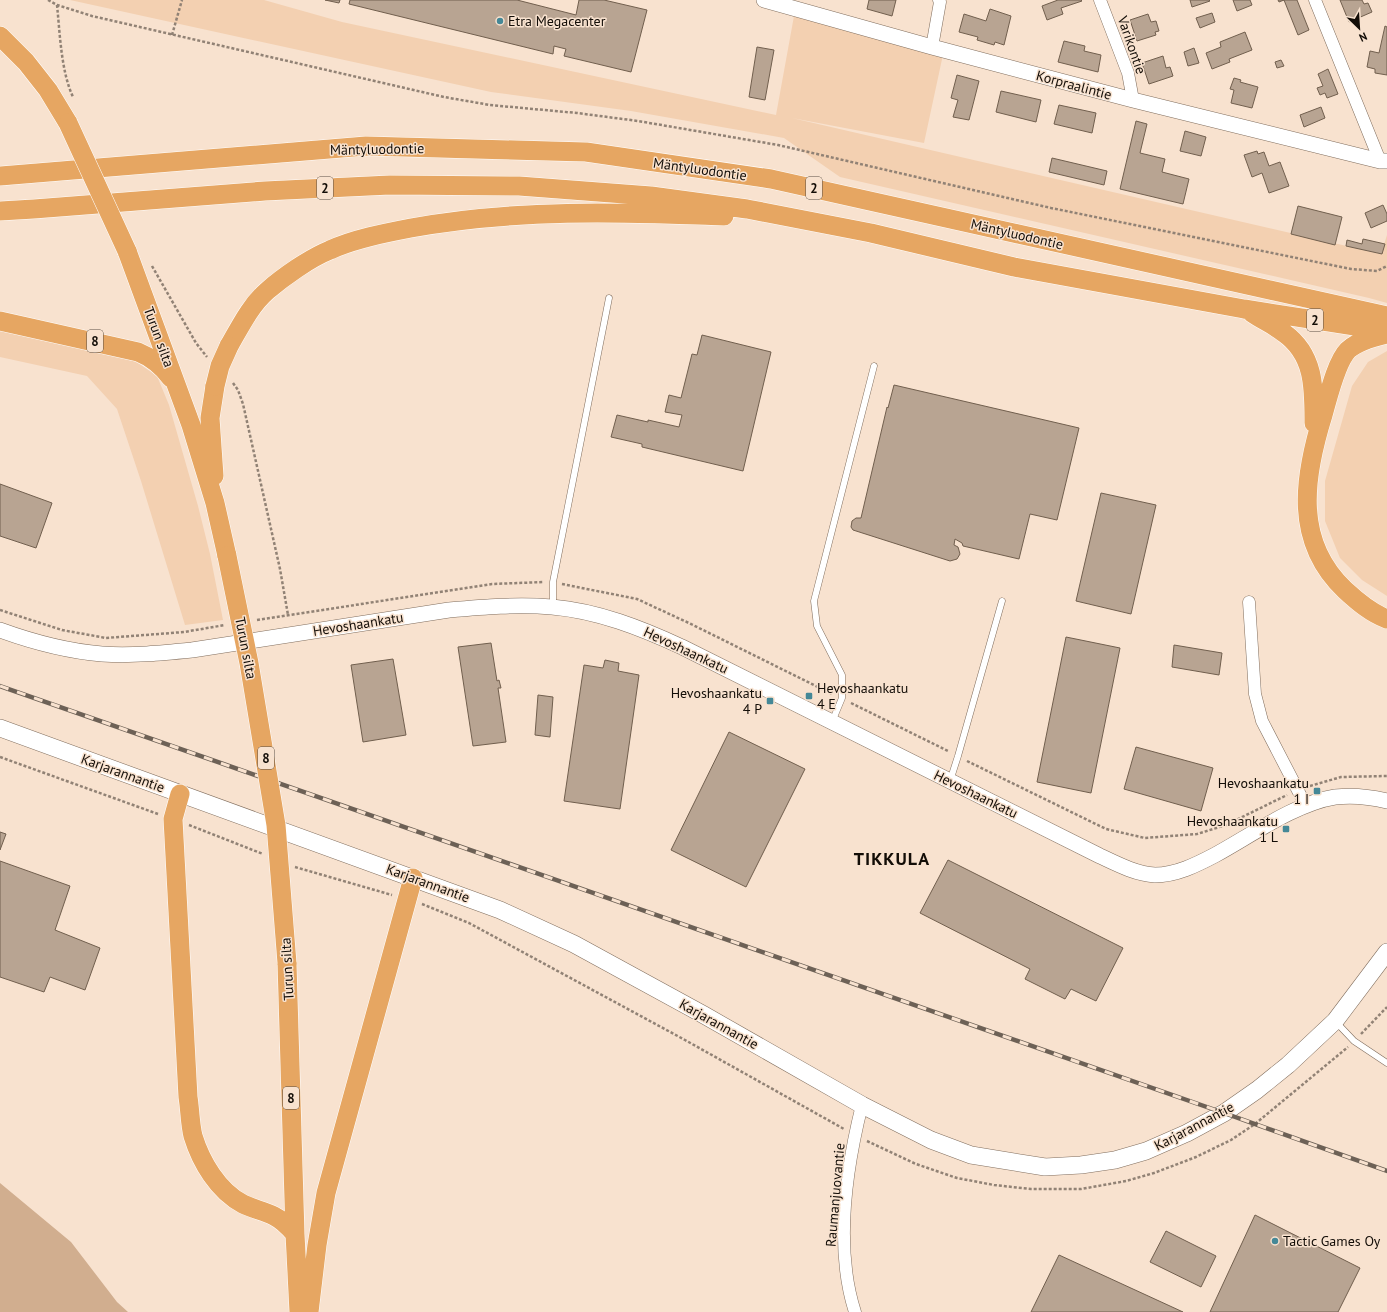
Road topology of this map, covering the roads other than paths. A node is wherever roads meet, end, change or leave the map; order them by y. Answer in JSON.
{"nodes":[{"id":1,"x":764,"y":0,"type":"edge"},
{"id":2,"x":939,"y":0,"type":"edge"},
{"id":3,"x":1100,"y":0,"type":"edge"},
{"id":4,"x":1316,"y":0,"type":"edge"},
{"id":5,"x":0,"y":36,"type":"edge"},
{"id":6,"x":932,"y":47,"type":"junction"},
{"id":7,"x":1133,"y":100,"type":"junction"},
{"id":8,"x":1384,"y":161,"type":"edge"},
{"id":9,"x":0,"y":176,"type":"edge"},
{"id":10,"x":747,"y":209,"type":"junction"},
{"id":11,"x":0,"y":211,"type":"edge"},
{"id":12,"x":609,"y":298,"type":"dead end"},
{"id":13,"x":1244,"y":309,"type":"junction"},
{"id":14,"x":1387,"y":316,"type":"edge"},
{"id":15,"x":0,"y":321,"type":"edge"},
{"id":16,"x":1387,"y":331,"type":"edge"},
{"id":17,"x":1387,"y":334,"type":"edge"},
{"id":18,"x":874,"y":366,"type":"dead end"},
{"id":19,"x":177,"y":386,"type":"junction"},
{"id":20,"x":1315,"y":442,"type":"junction"},
{"id":21,"x":215,"y":503,"type":"junction"},
{"id":22,"x":1002,"y":602,"type":"dead end"},
{"id":23,"x":1249,"y":602,"type":"dead end"},
{"id":24,"x":553,"y":607,"type":"junction"},
{"id":25,"x":1387,"y":619,"type":"edge"},
{"id":26,"x":0,"y":630,"type":"edge"},
{"id":27,"x":832,"y":722,"type":"junction"},
{"id":28,"x":0,"y":728,"type":"edge"},
{"id":29,"x":950,"y":781,"type":"junction"},
{"id":30,"x":180,"y":794,"type":"junction"},
{"id":31,"x":1387,"y":801,"type":"edge"},
{"id":32,"x":1306,"y":806,"type":"junction"},
{"id":33,"x":413,"y":878,"type":"junction"},
{"id":34,"x":1387,"y":952,"type":"edge"},
{"id":35,"x":1335,"y":1021,"type":"junction"},
{"id":36,"x":1387,"y":1063,"type":"edge"},
{"id":37,"x":862,"y":1105,"type":"junction"},
{"id":38,"x":295,"y":1234,"type":"junction"},
{"id":39,"x":299,"y":1312,"type":"edge"},
{"id":40,"x":309,"y":1312,"type":"edge"},
{"id":41,"x":854,"y":1312,"type":"edge"}],
"edges":[{"from":1,"to":6,"type":"street","name":"Korpraalintie"},
{"from":2,"to":6,"type":"street"},
{"from":3,"to":7,"type":"street","name":"Varikontie"},
{"from":4,"to":8,"type":"street"},
{"from":5,"to":19,"type":"highway","name":"Turun silta","number":"8","bridge":true},
{"from":6,"to":7,"type":"street","name":"Korpraalintie"},
{"from":7,"to":8,"type":"street","name":"Korpraalintie"},
{"from":9,"to":14,"type":"highway","name":"Mäntyluodontie","number":"2"},
{"from":10,"to":11,"type":"highway","number":"2"},
{"from":10,"to":13,"type":"highway","number":"2"},
{"from":10,"to":21,"type":"highway","bridge":true},
{"from":12,"to":24,"type":"lane"},
{"from":13,"to":16,"type":"highway","number":"2"},
{"from":13,"to":20,"type":"highway"},
{"from":15,"to":19,"type":"highway","number":"8"},
{"from":17,"to":20,"type":"highway"},
{"from":18,"to":27,"type":"lane"},
{"from":19,"to":21,"type":"highway","name":"Turun silta","number":"8"},
{"from":20,"to":25,"type":"highway"},
{"from":21,"to":38,"type":"highway","name":"Turun silta","number":"8","bridge":true},
{"from":22,"to":29,"type":"lane"},
{"from":23,"to":32,"type":"street"},
{"from":24,"to":26,"type":"street","name":"Hevoshaankatu"},
{"from":24,"to":27,"type":"street","name":"Hevoshaankatu"},
{"from":27,"to":29,"type":"street","name":"Hevoshaankatu"},
{"from":28,"to":30,"type":"main road","name":"Karjarannantie"},
{"from":29,"to":32,"type":"street","name":"Hevoshaankatu"},
{"from":30,"to":33,"type":"main road","name":"Karjarannantie"},
{"from":30,"to":38,"type":"highway"},
{"from":31,"to":32,"type":"street","name":"Hevoshaankatu"},
{"from":33,"to":37,"type":"main road","name":"Karjarannantie"},
{"from":33,"to":40,"type":"highway"},
{"from":34,"to":35,"type":"main road","name":"Karjarannantie"},
{"from":35,"to":36,"type":"lane"},
{"from":35,"to":37,"type":"main road","name":"Karjarannantie"},
{"from":37,"to":41,"type":"street","name":"Raumanjuovantie"},
{"from":38,"to":39,"type":"highway","name":"Turun silta","number":"8"}]}
